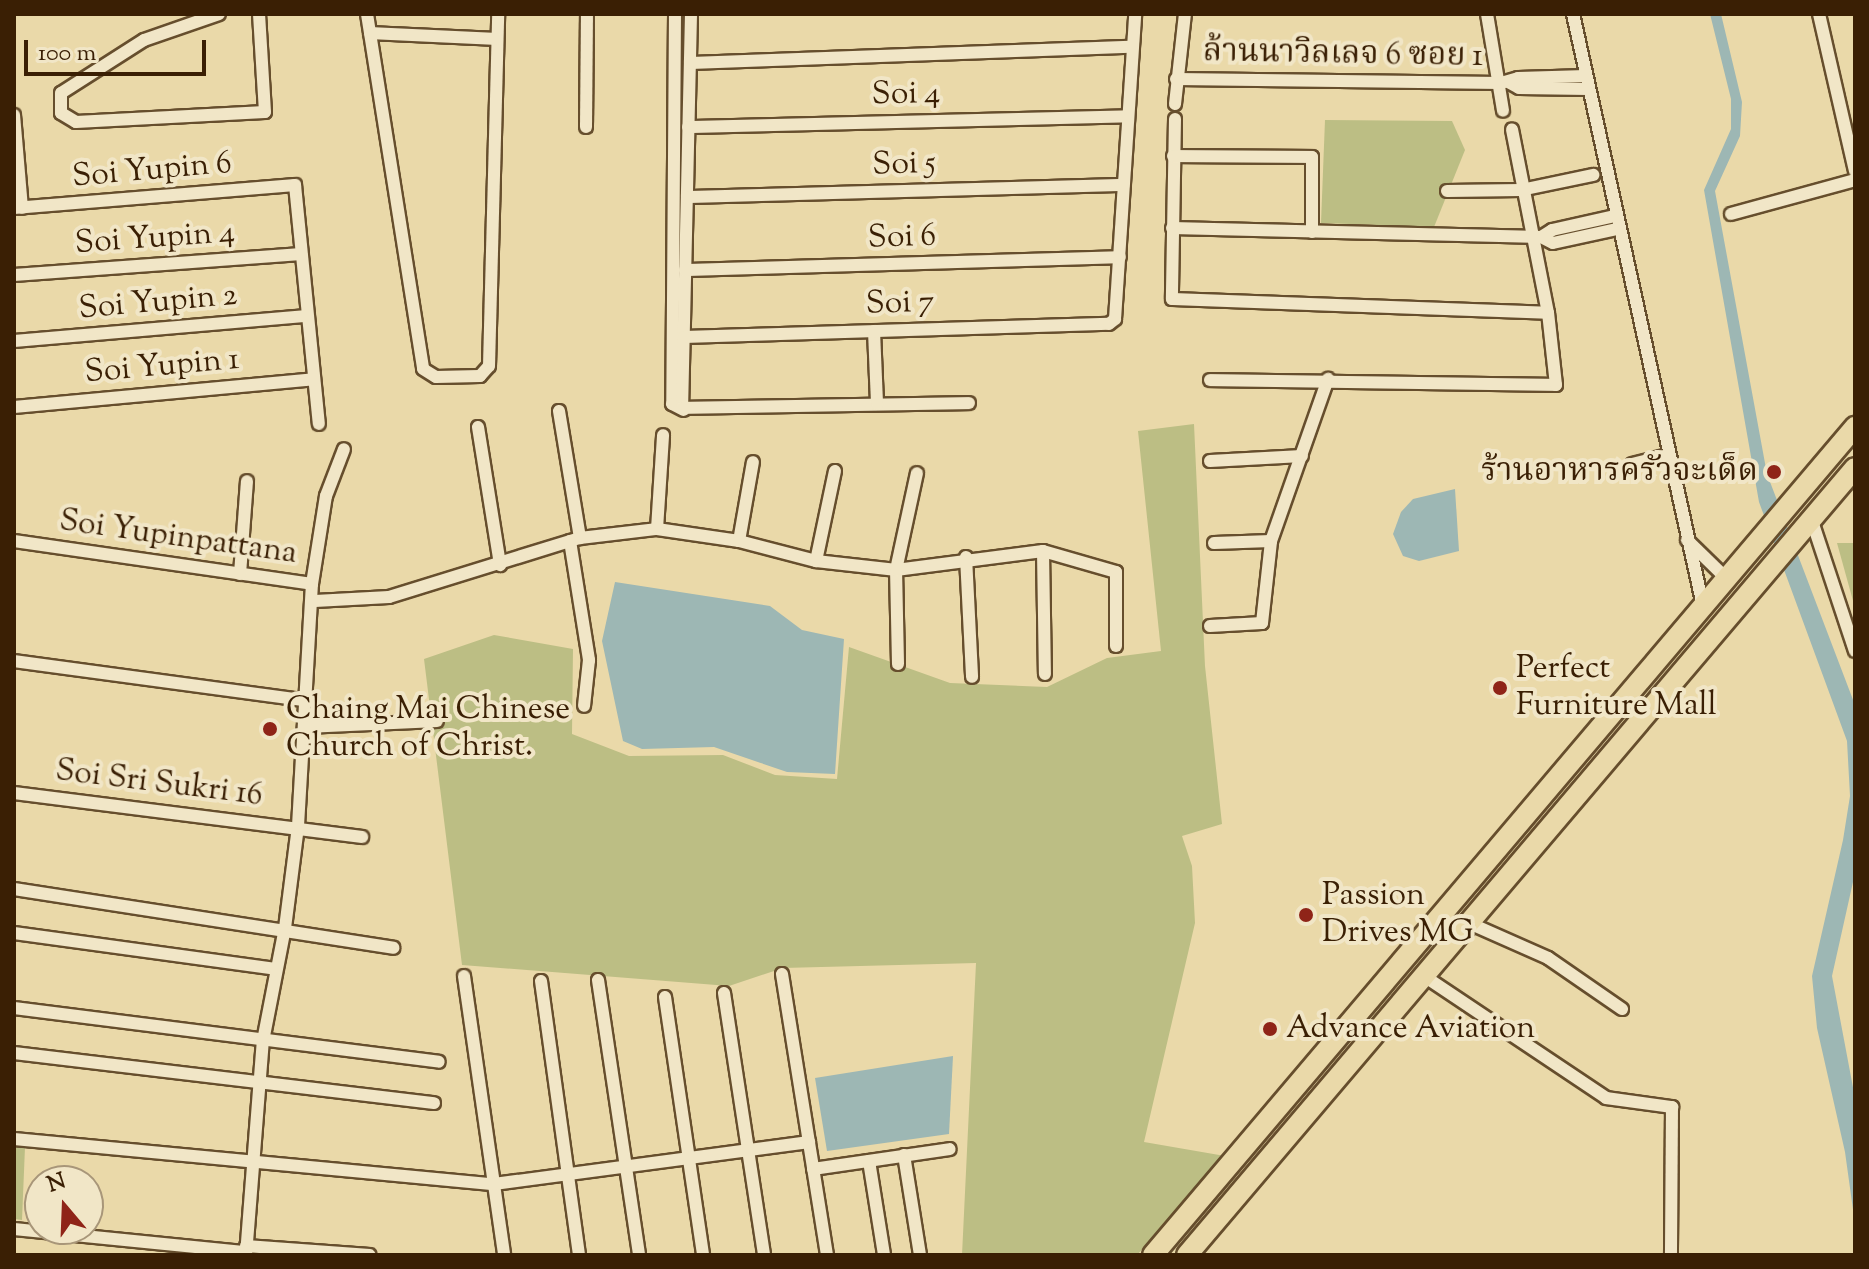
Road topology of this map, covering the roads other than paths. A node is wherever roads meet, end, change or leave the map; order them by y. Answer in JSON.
{"nodes":[{"id":1,"x":219,"y":14,"type":"edge"},
{"id":2,"x":259,"y":14,"type":"edge"},
{"id":3,"x":367,"y":14,"type":"edge"},
{"id":4,"x":498,"y":14,"type":"edge"},
{"id":5,"x":587,"y":14,"type":"edge"},
{"id":6,"x":675,"y":14,"type":"edge"},
{"id":7,"x":691,"y":14,"type":"edge"},
{"id":8,"x":1135,"y":14,"type":"edge"},
{"id":9,"x":1185,"y":14,"type":"edge"},
{"id":10,"x":1487,"y":14,"type":"edge"},
{"id":11,"x":1573,"y":14,"type":"edge"},
{"id":12,"x":1819,"y":14,"type":"edge"},
{"id":13,"x":370,"y":33,"type":"junction"},
{"id":14,"x":497,"y":39,"type":"junction"},
{"id":15,"x":1131,"y":47,"type":"junction"},
{"id":16,"x":690,"y":63,"type":"junction"},
{"id":17,"x":1176,"y":79,"type":"junction"},
{"id":18,"x":1587,"y":82,"type":"junction"},
{"id":19,"x":1505,"y":83,"type":"junction"},
{"id":20,"x":1175,"y":104,"type":"dead end"},
{"id":21,"x":1503,"y":111,"type":"dead end"},
{"id":22,"x":14,"y":115,"type":"edge"},
{"id":23,"x":1125,"y":116,"type":"junction"},
{"id":24,"x":1175,"y":119,"type":"dead end"},
{"id":25,"x":586,"y":127,"type":"dead end"},
{"id":26,"x":688,"y":127,"type":"junction"},
{"id":27,"x":1512,"y":129,"type":"dead end"},
{"id":28,"x":1173,"y":156,"type":"junction"},
{"id":29,"x":1855,"y":171,"type":"edge"},
{"id":30,"x":1593,"y":175,"type":"dead end"},
{"id":31,"x":1855,"y":180,"type":"edge"},
{"id":32,"x":1122,"y":185,"type":"junction"},
{"id":33,"x":1521,"y":190,"type":"junction"},
{"id":34,"x":1447,"y":191,"type":"dead end"},
{"id":35,"x":687,"y":197,"type":"junction"},
{"id":36,"x":18,"y":208,"type":"edge"},
{"id":37,"x":1731,"y":214,"type":"dead end"},
{"id":38,"x":1616,"y":222,"type":"junction"},
{"id":39,"x":1172,"y":228,"type":"junction"},
{"id":40,"x":1312,"y":232,"type":"junction"},
{"id":41,"x":1537,"y":237,"type":"junction"},
{"id":42,"x":301,"y":254,"type":"junction"},
{"id":43,"x":1120,"y":257,"type":"junction"},
{"id":44,"x":685,"y":270,"type":"junction"},
{"id":45,"x":14,"y":275,"type":"edge"},
{"id":46,"x":1548,"y":313,"type":"junction"},
{"id":47,"x":307,"y":316,"type":"junction"},
{"id":48,"x":874,"y":331,"type":"junction"},
{"id":49,"x":684,"y":337,"type":"junction"},
{"id":50,"x":14,"y":341,"type":"edge"},
{"id":51,"x":314,"y":379,"type":"junction"},
{"id":52,"x":1328,"y":379,"type":"junction"},
{"id":53,"x":1210,"y":380,"type":"dead end"},
{"id":54,"x":969,"y":403,"type":"dead end"},
{"id":55,"x":877,"y":404,"type":"junction"},
{"id":56,"x":14,"y":407,"type":"edge"},
{"id":57,"x":684,"y":410,"type":"junction"},
{"id":58,"x":559,"y":411,"type":"dead end"},
{"id":59,"x":319,"y":424,"type":"dead end"},
{"id":60,"x":478,"y":427,"type":"dead end"},
{"id":61,"x":1855,"y":427,"type":"edge"},
{"id":62,"x":663,"y":435,"type":"dead end"},
{"id":63,"x":344,"y":449,"type":"dead end"},
{"id":64,"x":1667,"y":455,"type":"junction"},
{"id":65,"x":1302,"y":456,"type":"junction"},
{"id":66,"x":1210,"y":461,"type":"dead end"},
{"id":67,"x":753,"y":462,"type":"dead end"},
{"id":68,"x":1632,"y":464,"type":"dead end"},
{"id":69,"x":1855,"y":468,"type":"edge"},
{"id":70,"x":835,"y":471,"type":"dead end"},
{"id":71,"x":917,"y":473,"type":"dead end"},
{"id":72,"x":247,"y":481,"type":"dead end"},
{"id":73,"x":1811,"y":518,"type":"junction"},
{"id":74,"x":657,"y":529,"type":"junction"},
{"id":75,"x":1685,"y":538,"type":"junction"},
{"id":76,"x":575,"y":539,"type":"junction"},
{"id":77,"x":14,"y":541,"type":"edge"},
{"id":78,"x":739,"y":541,"type":"junction"},
{"id":79,"x":1271,"y":541,"type":"junction"},
{"id":80,"x":1214,"y":543,"type":"dead end"},
{"id":81,"x":1043,"y":551,"type":"junction"},
{"id":82,"x":966,"y":557,"type":"junction"},
{"id":83,"x":816,"y":561,"type":"junction"},
{"id":84,"x":500,"y":565,"type":"junction"},
{"id":85,"x":896,"y":570,"type":"junction"},
{"id":86,"x":240,"y":574,"type":"junction"},
{"id":87,"x":1726,"y":578,"type":"junction"},
{"id":88,"x":312,"y":584,"type":"junction"},
{"id":89,"x":315,"y":601,"type":"junction"},
{"id":90,"x":1703,"y":606,"type":"junction"},
{"id":91,"x":1210,"y":626,"type":"dead end"},
{"id":92,"x":1116,"y":646,"type":"dead end"},
{"id":93,"x":1855,"y":651,"type":"edge"},
{"id":94,"x":14,"y":661,"type":"edge"},
{"id":95,"x":898,"y":664,"type":"dead end"},
{"id":96,"x":1045,"y":674,"type":"dead end"},
{"id":97,"x":972,"y":677,"type":"dead end"},
{"id":98,"x":308,"y":701,"type":"junction"},
{"id":99,"x":584,"y":706,"type":"dead end"},
{"id":100,"x":437,"y":721,"type":"dead end"},
{"id":101,"x":306,"y":727,"type":"junction"},
{"id":102,"x":14,"y":793,"type":"edge"},
{"id":103,"x":298,"y":826,"type":"junction"},
{"id":104,"x":362,"y":837,"type":"dead end"},
{"id":105,"x":14,"y":889,"type":"edge"},
{"id":106,"x":1469,"y":923,"type":"junction"},
{"id":107,"x":285,"y":928,"type":"junction"},
{"id":108,"x":14,"y":933,"type":"edge"},
{"id":109,"x":393,"y":948,"type":"dead end"},
{"id":110,"x":276,"y":969,"type":"junction"},
{"id":111,"x":782,"y":974,"type":"dead end"},
{"id":112,"x":464,"y":976,"type":"dead end"},
{"id":113,"x":1424,"y":976,"type":"junction"},
{"id":114,"x":598,"y":980,"type":"dead end"},
{"id":115,"x":541,"y":981,"type":"dead end"},
{"id":116,"x":724,"y":993,"type":"dead end"},
{"id":117,"x":665,"y":997,"type":"dead end"},
{"id":118,"x":14,"y":1008,"type":"edge"},
{"id":119,"x":1622,"y":1009,"type":"dead end"},
{"id":120,"x":263,"y":1041,"type":"junction"},
{"id":121,"x":14,"y":1053,"type":"edge"},
{"id":122,"x":439,"y":1062,"type":"dead end"},
{"id":123,"x":259,"y":1085,"type":"junction"},
{"id":124,"x":434,"y":1103,"type":"dead end"},
{"id":125,"x":14,"y":1139,"type":"edge"},
{"id":126,"x":809,"y":1142,"type":"junction"},
{"id":127,"x":950,"y":1149,"type":"dead end"},
{"id":128,"x":748,"y":1150,"type":"junction"},
{"id":129,"x":904,"y":1155,"type":"junction"},
{"id":130,"x":689,"y":1158,"type":"junction"},
{"id":131,"x":252,"y":1161,"type":"junction"},
{"id":132,"x":869,"y":1161,"type":"junction"},
{"id":133,"x":626,"y":1167,"type":"junction"},
{"id":134,"x":813,"y":1169,"type":"junction"},
{"id":135,"x":568,"y":1175,"type":"junction"},
{"id":136,"x":494,"y":1184,"type":"junction"},
{"id":137,"x":14,"y":1229,"type":"edge"},
{"id":138,"x":246,"y":1251,"type":"edge"},
{"id":139,"x":370,"y":1255,"type":"edge"},
{"id":140,"x":504,"y":1255,"type":"edge"},
{"id":141,"x":579,"y":1255,"type":"edge"},
{"id":142,"x":639,"y":1255,"type":"edge"},
{"id":143,"x":703,"y":1255,"type":"edge"},
{"id":144,"x":764,"y":1255,"type":"edge"},
{"id":145,"x":827,"y":1255,"type":"edge"},
{"id":146,"x":884,"y":1255,"type":"edge"},
{"id":147,"x":920,"y":1255,"type":"edge"},
{"id":148,"x":1153,"y":1255,"type":"edge"},
{"id":149,"x":1187,"y":1255,"type":"edge"},
{"id":150,"x":1671,"y":1255,"type":"edge"}],
"edges":[{"from":1,"to":2,"type":"street"},
{"from":3,"to":13,"type":"street"},
{"from":4,"to":14,"type":"street"},
{"from":5,"to":25,"type":"street"},
{"from":6,"to":57,"type":"street"},
{"from":7,"to":16,"type":"street"},
{"from":8,"to":15,"type":"street"},
{"from":9,"to":17,"type":"street"},
{"from":10,"to":19,"type":"street"},
{"from":11,"to":18,"type":"street"},
{"from":12,"to":29,"type":"street"},
{"from":13,"to":14,"type":"street"},
{"from":13,"to":14,"type":"street"},
{"from":15,"to":16,"type":"street"},
{"from":15,"to":23,"type":"street"},
{"from":16,"to":26,"type":"street"},
{"from":17,"to":19,"type":"street","name":"ล้านนาวิลเลจ 6 ซอย 1"},
{"from":17,"to":20,"type":"street"},
{"from":18,"to":19,"type":"street","name":"ล้านนาวิลเลจ 6 ซอย 1"},
{"from":18,"to":38,"type":"street"},
{"from":19,"to":21,"type":"street"},
{"from":22,"to":36,"type":"street"},
{"from":23,"to":26,"type":"street","name":"Soi 4"},
{"from":23,"to":32,"type":"street"},
{"from":24,"to":28,"type":"street"},
{"from":26,"to":35,"type":"street"},
{"from":27,"to":33,"type":"street"},
{"from":28,"to":39,"type":"street"},
{"from":28,"to":40,"type":"street"},
{"from":30,"to":33,"type":"street"},
{"from":31,"to":37,"type":"street"},
{"from":32,"to":35,"type":"street","name":"Soi 5"},
{"from":32,"to":43,"type":"street"},
{"from":33,"to":34,"type":"street"},
{"from":33,"to":41,"type":"street"},
{"from":35,"to":44,"type":"street"},
{"from":36,"to":42,"type":"street","name":"Soi Yupin 6"},
{"from":38,"to":41,"type":"street"},
{"from":38,"to":64,"type":"street"},
{"from":39,"to":40,"type":"street"},
{"from":39,"to":46,"type":"street"},
{"from":40,"to":41,"type":"street"},
{"from":41,"to":46,"type":"street"},
{"from":42,"to":45,"type":"street","name":"Soi Yupin 4"},
{"from":42,"to":47,"type":"street"},
{"from":43,"to":44,"type":"street","name":"Soi 6"},
{"from":43,"to":48,"type":"street","name":"Soi 7"},
{"from":44,"to":49,"type":"street"},
{"from":46,"to":52,"type":"street"},
{"from":47,"to":50,"type":"street","name":"Soi Yupin 2"},
{"from":47,"to":51,"type":"street"},
{"from":48,"to":49,"type":"street","name":"Soi 7"},
{"from":48,"to":55,"type":"street"},
{"from":49,"to":57,"type":"street"},
{"from":51,"to":56,"type":"street","name":"Soi Yupin 1"},
{"from":51,"to":59,"type":"street"},
{"from":52,"to":53,"type":"street"},
{"from":52,"to":65,"type":"street"},
{"from":54,"to":55,"type":"street"},
{"from":55,"to":57,"type":"street"},
{"from":58,"to":76,"type":"street"},
{"from":60,"to":84,"type":"street"},
{"from":61,"to":87,"type":"main road"},
{"from":62,"to":74,"type":"street"},
{"from":63,"to":88,"type":"street"},
{"from":64,"to":68,"type":"street"},
{"from":64,"to":75,"type":"street"},
{"from":65,"to":66,"type":"street"},
{"from":65,"to":79,"type":"street"},
{"from":67,"to":78,"type":"street"},
{"from":69,"to":73,"type":"main road"},
{"from":70,"to":83,"type":"street"},
{"from":71,"to":85,"type":"street"},
{"from":72,"to":86,"type":"street"},
{"from":73,"to":93,"type":"street"},
{"from":73,"to":106,"type":"main road"},
{"from":74,"to":76,"type":"street"},
{"from":74,"to":78,"type":"street"},
{"from":75,"to":87,"type":"street"},
{"from":75,"to":90,"type":"street"},
{"from":76,"to":84,"type":"street"},
{"from":76,"to":99,"type":"street"},
{"from":77,"to":86,"type":"street","name":"Soi Yupinpattana"},
{"from":78,"to":83,"type":"street"},
{"from":79,"to":80,"type":"street"},
{"from":79,"to":91,"type":"street"},
{"from":81,"to":82,"type":"street"},
{"from":81,"to":92,"type":"street"},
{"from":81,"to":96,"type":"street"},
{"from":82,"to":85,"type":"street"},
{"from":82,"to":97,"type":"street"},
{"from":83,"to":85,"type":"street"},
{"from":84,"to":89,"type":"street"},
{"from":85,"to":95,"type":"street"},
{"from":86,"to":88,"type":"street","name":"Soi Yupinpattana"},
{"from":87,"to":90,"type":"main road"},
{"from":88,"to":89,"type":"street","name":"Soi Yupinpattana"},
{"from":89,"to":98,"type":"street","name":"Soi Yupinpattana"},
{"from":90,"to":148,"type":"main road"},
{"from":94,"to":98,"type":"street"},
{"from":98,"to":101,"type":"street","name":"Soi Yupinpattana"},
{"from":100,"to":101,"type":"street"},
{"from":101,"to":103,"type":"street","name":"Soi Yupinpattana"},
{"from":102,"to":103,"type":"street","name":"Soi Sri Sukri 16"},
{"from":103,"to":104,"type":"street","name":"Soi Sri Sukri 16"},
{"from":103,"to":107,"type":"street","name":"Soi Yupinpattana"},
{"from":105,"to":107,"type":"street"},
{"from":106,"to":113,"type":"main road"},
{"from":106,"to":119,"type":"street"},
{"from":107,"to":109,"type":"street"},
{"from":107,"to":110,"type":"street","name":"Soi Yupinpattana"},
{"from":108,"to":110,"type":"street"},
{"from":110,"to":120,"type":"street","name":"Soi Yupinpattana"},
{"from":111,"to":126,"type":"street"},
{"from":112,"to":136,"type":"street"},
{"from":113,"to":149,"type":"main road"},
{"from":113,"to":150,"type":"street"},
{"from":114,"to":133,"type":"street"},
{"from":115,"to":135,"type":"street"},
{"from":116,"to":128,"type":"street"},
{"from":117,"to":130,"type":"street"},
{"from":118,"to":120,"type":"street"},
{"from":120,"to":122,"type":"street"},
{"from":120,"to":123,"type":"street","name":"Soi Yupinpattana"},
{"from":121,"to":123,"type":"street"},
{"from":123,"to":124,"type":"street"},
{"from":123,"to":131,"type":"street","name":"Soi Yupinpattana"},
{"from":125,"to":131,"type":"street"},
{"from":126,"to":128,"type":"street"},
{"from":126,"to":134,"type":"street"},
{"from":127,"to":129,"type":"street"},
{"from":128,"to":130,"type":"street"},
{"from":128,"to":144,"type":"street"},
{"from":129,"to":132,"type":"street"},
{"from":129,"to":147,"type":"street"},
{"from":130,"to":133,"type":"street"},
{"from":130,"to":143,"type":"street"},
{"from":131,"to":136,"type":"street"},
{"from":131,"to":138,"type":"street","name":"Soi Yupinpattana"},
{"from":132,"to":134,"type":"street"},
{"from":132,"to":146,"type":"street"},
{"from":133,"to":135,"type":"street"},
{"from":133,"to":142,"type":"street"},
{"from":134,"to":145,"type":"street"},
{"from":135,"to":136,"type":"street"},
{"from":135,"to":141,"type":"street"},
{"from":136,"to":140,"type":"street"},
{"from":137,"to":138,"type":"street"},
{"from":138,"to":139,"type":"street"}]}
